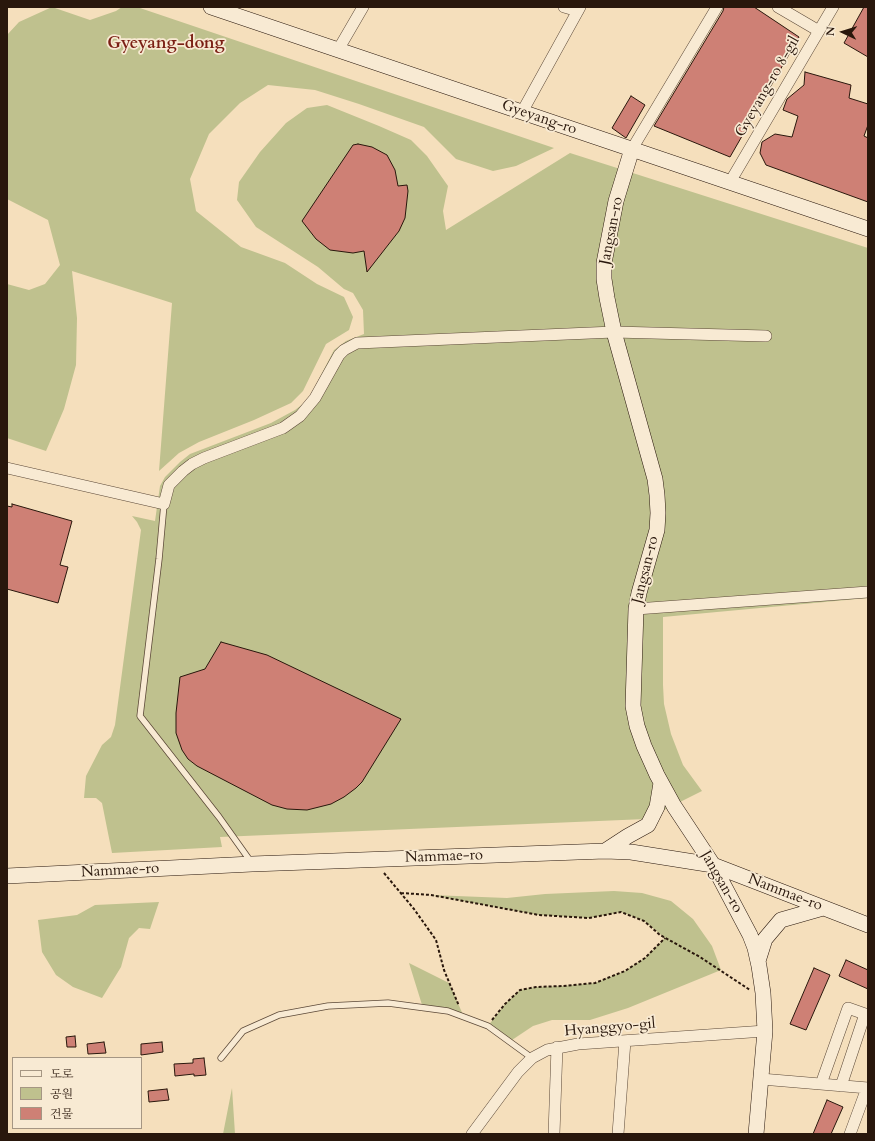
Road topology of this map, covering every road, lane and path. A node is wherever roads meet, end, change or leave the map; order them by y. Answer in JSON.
{"nodes":[{"id":1,"x":211,"y":7,"type":"edge"},
{"id":2,"x":363,"y":7,"type":"edge"},
{"id":3,"x":564,"y":7,"type":"edge"},
{"id":4,"x":717,"y":7,"type":"edge"},
{"id":5,"x":778,"y":7,"type":"edge"},
{"id":6,"x":833,"y":7,"type":"edge"},
{"id":7,"x":579,"y":9,"type":"edge"},
{"id":8,"x":819,"y":30,"type":"junction"},
{"id":9,"x":338,"y":50,"type":"junction"},
{"id":10,"x":522,"y":112,"type":"junction"},
{"id":11,"x":632,"y":149,"type":"junction"},
{"id":12,"x":730,"y":182,"type":"junction"},
{"id":13,"x":868,"y":229,"type":"edge"},
{"id":14,"x":614,"y":332,"type":"junction"},
{"id":15,"x":766,"y":336,"type":"dead end"},
{"id":16,"x":7,"y":468,"type":"edge"},
{"id":17,"x":164,"y":504,"type":"junction"},
{"id":18,"x":868,"y":592,"type":"edge"},
{"id":19,"x":636,"y":609,"type":"junction"},
{"id":20,"x":661,"y":783,"type":"junction"},
{"id":21,"x":605,"y":851,"type":"junction"},
{"id":22,"x":373,"y":860,"type":"junction"},
{"id":23,"x":252,"y":864,"type":"junction"},
{"id":24,"x":713,"y":865,"type":"junction"},
{"id":25,"x":7,"y":876,"type":"edge"},
{"id":26,"x":401,"y":893,"type":"junction"},
{"id":27,"x":823,"y":908,"type":"junction"},
{"id":28,"x":868,"y":925,"type":"edge"},
{"id":29,"x":665,"y":938,"type":"junction"},
{"id":30,"x":758,"y":962,"type":"junction"},
{"id":31,"x":763,"y":998,"type":"junction"},
{"id":32,"x":464,"y":1017,"type":"junction"},
{"id":33,"x":488,"y":1026,"type":"junction"},
{"id":34,"x":765,"y":1032,"type":"junction"},
{"id":35,"x":624,"y":1041,"type":"junction"},
{"id":36,"x":557,"y":1047,"type":"junction"},
{"id":37,"x":221,"y":1058,"type":"dead end"},
{"id":38,"x":532,"y":1058,"type":"junction"},
{"id":39,"x":761,"y":1079,"type":"junction"},
{"id":40,"x":821,"y":1084,"type":"junction"},
{"id":41,"x":840,"y":1086,"type":"junction"},
{"id":42,"x":867,"y":1088,"type":"edge"},
{"id":43,"x":472,"y":1134,"type":"edge"},
{"id":44,"x":554,"y":1134,"type":"edge"},
{"id":45,"x":618,"y":1134,"type":"edge"},
{"id":46,"x":756,"y":1134,"type":"edge"},
{"id":47,"x":850,"y":1134,"type":"edge"}],
"edges":[{"from":1,"to":9,"type":"street","name":"Gyeyang-ro"},
{"from":2,"to":9,"type":"street"},
{"from":3,"to":7,"type":"street"},
{"from":4,"to":11,"type":"street","name":"Jangsan-ro"},
{"from":5,"to":8,"type":"street"},
{"from":6,"to":8,"type":"street","name":"Gyeyang-ro 8-gil"},
{"from":7,"to":10,"type":"street"},
{"from":8,"to":12,"type":"street","name":"Gyeyang-ro 8-gil"},
{"from":9,"to":10,"type":"street","name":"Gyeyang-ro"},
{"from":10,"to":11,"type":"street","name":"Gyeyang-ro"},
{"from":11,"to":12,"type":"street","name":"Gyeyang-ro"},
{"from":11,"to":14,"type":"street","name":"Jangsan-ro"},
{"from":12,"to":13,"type":"street","name":"Gyeyang-ro"},
{"from":14,"to":15,"type":"street"},
{"from":14,"to":17,"type":"street"},
{"from":14,"to":19,"type":"street","name":"Jangsan-ro"},
{"from":16,"to":17,"type":"street"},
{"from":17,"to":23,"type":"lane"},
{"from":18,"to":19,"type":"street"},
{"from":19,"to":20,"type":"street","name":"Jangsan-ro"},
{"from":20,"to":21,"type":"street"},
{"from":20,"to":24,"type":"street","name":"Jangsan-ro"},
{"from":21,"to":22,"type":"street","name":"Nammae-ro"},
{"from":21,"to":24,"type":"street","name":"Nammae-ro"},
{"from":22,"to":23,"type":"street","name":"Nammae-ro"},
{"from":22,"to":26,"type":"path"},
{"from":23,"to":25,"type":"street","name":"Nammae-ro"},
{"from":24,"to":27,"type":"street","name":"Nammae-ro"},
{"from":24,"to":30,"type":"street","name":"Jangsan-ro"},
{"from":26,"to":29,"type":"path"},
{"from":26,"to":32,"type":"path"},
{"from":27,"to":28,"type":"street","name":"Nammae-ro"},
{"from":27,"to":30,"type":"street"},
{"from":29,"to":31,"type":"path"},
{"from":29,"to":33,"type":"path"},
{"from":30,"to":31,"type":"street","name":"Jangsan-ro"},
{"from":31,"to":34,"type":"street","name":"Jangsan-ro"},
{"from":32,"to":33,"type":"lane"},
{"from":32,"to":37,"type":"lane"},
{"from":33,"to":38,"type":"lane"},
{"from":34,"to":35,"type":"street","name":"Hyanggyo-gil"},
{"from":34,"to":39,"type":"street","name":"Jangsan-ro"},
{"from":35,"to":36,"type":"street","name":"Hyanggyo-gil"},
{"from":35,"to":45,"type":"street"},
{"from":36,"to":38,"type":"street","name":"Hyanggyo-gil"},
{"from":36,"to":44,"type":"street"},
{"from":38,"to":43,"type":"street","name":"Hyanggyo-gil"},
{"from":39,"to":40,"type":"street"},
{"from":39,"to":46,"type":"street","name":"Jangsan-ro"},
{"from":40,"to":41,"type":"street"},
{"from":40,"to":41,"type":"street"},
{"from":41,"to":42,"type":"street"},
{"from":42,"to":47,"type":"street"}]}
